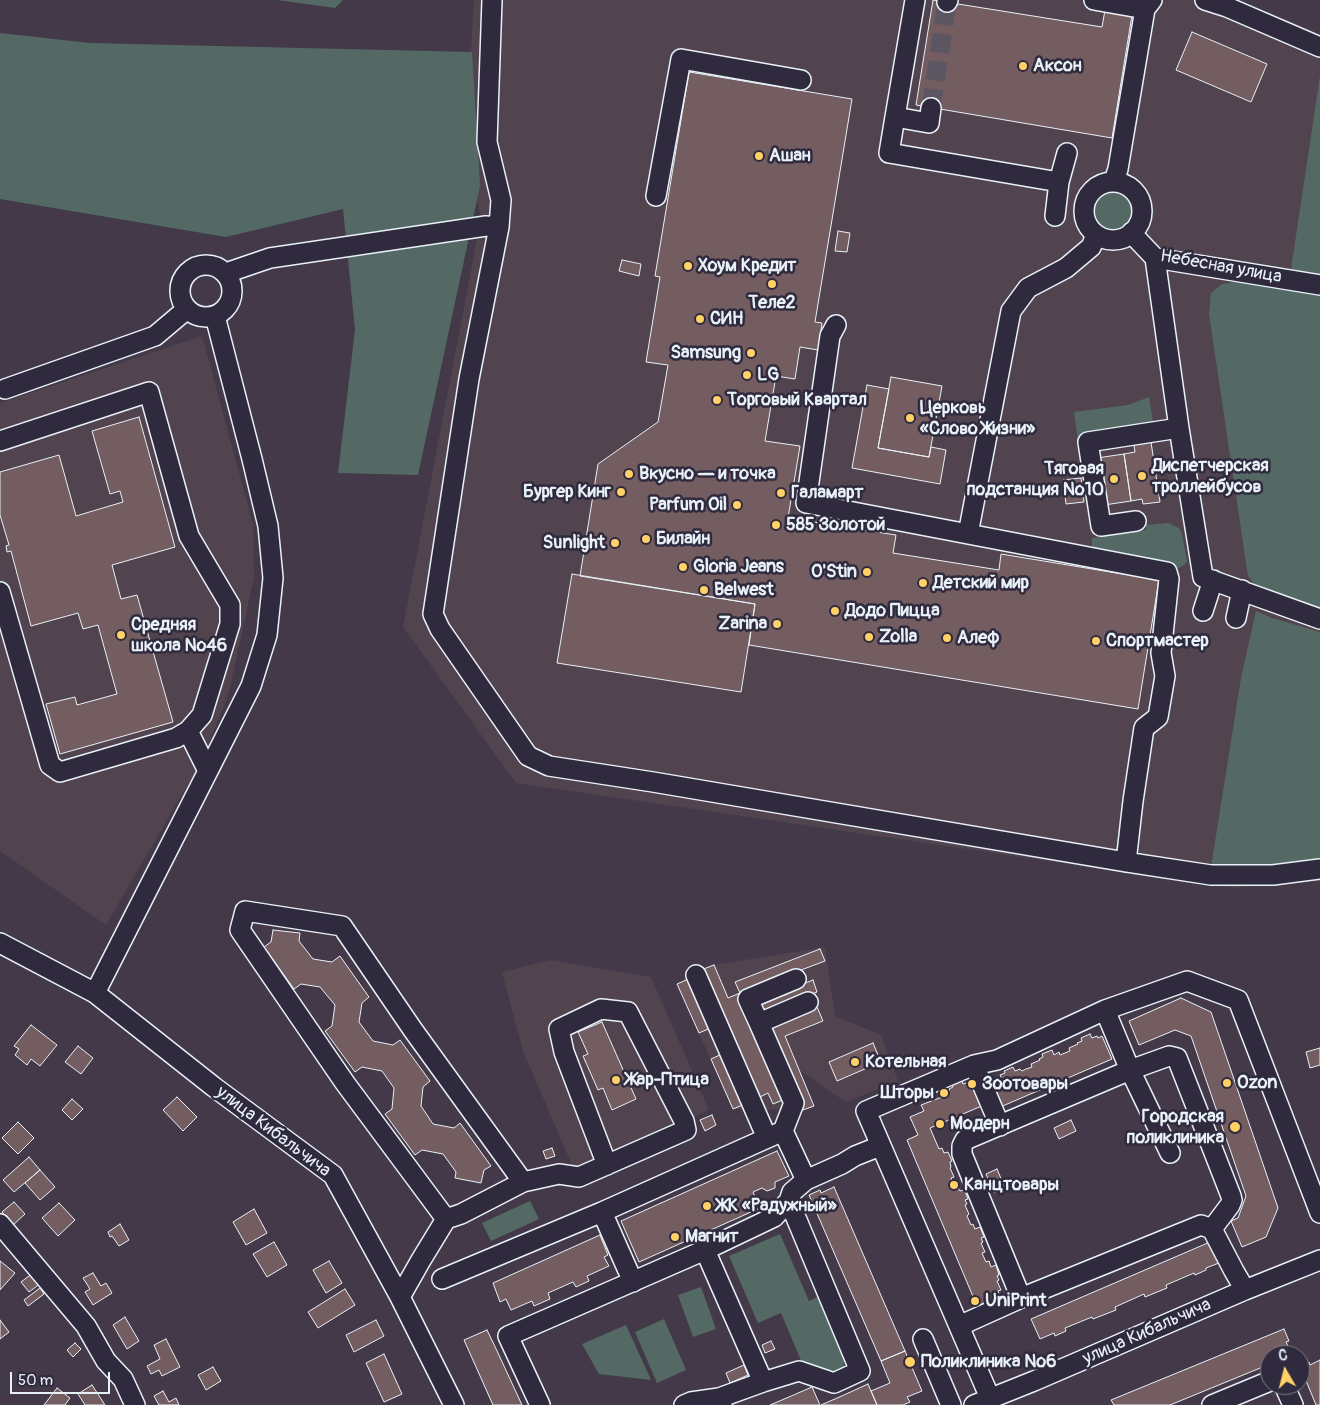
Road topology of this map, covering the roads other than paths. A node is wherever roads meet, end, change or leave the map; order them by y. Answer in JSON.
{"nodes":[{"id":1,"x":492,"y":0,"type":"edge"},
{"id":2,"x":915,"y":0,"type":"edge"},
{"id":3,"x":1094,"y":0,"type":"edge"},
{"id":4,"x":1205,"y":0,"type":"edge"},
{"id":5,"x":1148,"y":4,"type":"edge"},
{"id":6,"x":1320,"y":47,"type":"edge"},
{"id":7,"x":801,"y":80,"type":"dead end"},
{"id":8,"x":931,"y":108,"type":"tunnel mouth"},
{"id":9,"x":895,"y":117,"type":"junction"},
{"id":10,"x":1068,"y":153,"type":"dead end"},
{"id":11,"x":1114,"y":181,"type":"junction"},
{"id":12,"x":1059,"y":182,"type":"junction"},
{"id":13,"x":656,"y":196,"type":"dead end"},
{"id":14,"x":1055,"y":216,"type":"dead end"},
{"id":15,"x":499,"y":226,"type":"junction"},
{"id":16,"x":1132,"y":232,"type":"junction"},
{"id":17,"x":1096,"y":235,"type":"junction"},
{"id":18,"x":1155,"y":258,"type":"junction"},
{"id":19,"x":226,"y":273,"type":"junction"},
{"id":20,"x":1320,"y":285,"type":"edge"},
{"id":21,"x":187,"y":309,"type":"junction"},
{"id":22,"x":215,"y":316,"type":"junction"},
{"id":23,"x":836,"y":325,"type":"dead end"},
{"id":24,"x":5,"y":389,"type":"dead end"},
{"id":25,"x":1179,"y":428,"type":"junction"},
{"id":26,"x":0,"y":441,"type":"edge"},
{"id":27,"x":1136,"y":521,"type":"dead end"},
{"id":28,"x":968,"y":534,"type":"junction"},
{"id":29,"x":1213,"y":580,"type":"junction"},
{"id":30,"x":1242,"y":590,"type":"junction"},
{"id":31,"x":0,"y":592,"type":"edge"},
{"id":32,"x":1203,"y":611,"type":"dead end"},
{"id":33,"x":1236,"y":618,"type":"dead end"},
{"id":34,"x":1320,"y":619,"type":"edge"},
{"id":35,"x":188,"y":731,"type":"junction"},
{"id":36,"x":208,"y":771,"type":"junction"},
{"id":37,"x":1126,"y":862,"type":"junction"},
{"id":38,"x":1320,"y":869,"type":"edge"},
{"id":39,"x":0,"y":944,"type":"edge"},
{"id":40,"x":696,"y":975,"type":"dead end"},
{"id":41,"x":796,"y":979,"type":"dead end"},
{"id":42,"x":95,"y":993,"type":"junction"},
{"id":43,"x":808,"y":1002,"type":"dead end"},
{"id":44,"x":1105,"y":1010,"type":"junction"},
{"id":45,"x":759,"y":1023,"type":"junction"},
{"id":46,"x":974,"y":1065,"type":"junction"},
{"id":47,"x":1130,"y":1070,"type":"junction"},
{"id":48,"x":1000,"y":1126,"type":"junction"},
{"id":49,"x":775,"y":1135,"type":"junction"},
{"id":50,"x":880,"y":1146,"type":"junction"},
{"id":51,"x":1170,"y":1153,"type":"dead end"},
{"id":52,"x":607,"y":1165,"type":"junction"},
{"id":53,"x":806,"y":1180,"type":"junction"},
{"id":54,"x":523,"y":1182,"type":"junction"},
{"id":55,"x":789,"y":1201,"type":"junction"},
{"id":56,"x":602,"y":1212,"type":"junction"},
{"id":57,"x":1320,"y":1213,"type":"edge"},
{"id":58,"x":446,"y":1219,"type":"junction"},
{"id":59,"x":0,"y":1224,"type":"edge"},
{"id":60,"x":1212,"y":1229,"type":"junction"},
{"id":61,"x":704,"y":1250,"type":"junction"},
{"id":62,"x":1320,"y":1260,"type":"edge"},
{"id":63,"x":442,"y":1278,"type":"dead end"},
{"id":64,"x":633,"y":1282,"type":"junction"},
{"id":65,"x":1246,"y":1290,"type":"junction"},
{"id":66,"x":400,"y":1297,"type":"junction"},
{"id":67,"x":1021,"y":1298,"type":"junction"},
{"id":68,"x":959,"y":1326,"type":"junction"},
{"id":69,"x":923,"y":1339,"type":"dead end"},
{"id":70,"x":763,"y":1382,"type":"junction"},
{"id":71,"x":1260,"y":1385,"type":"edge"},
{"id":72,"x":995,"y":1400,"type":"edge"},
{"id":73,"x":721,"y":1402,"type":"edge"},
{"id":74,"x":135,"y":1405,"type":"edge"},
{"id":75,"x":454,"y":1405,"type":"edge"},
{"id":76,"x":540,"y":1405,"type":"edge"},
{"id":77,"x":684,"y":1405,"type":"edge"},
{"id":78,"x":950,"y":1405,"type":"edge"},
{"id":79,"x":1212,"y":1405,"type":"edge"}],
"edges":[{"from":1,"to":15,"type":"street"},
{"from":2,"to":9,"type":"street"},
{"from":3,"to":5,"type":"street"},
{"from":4,"to":6,"type":"street"},
{"from":5,"to":11,"type":"street"},
{"from":7,"to":13,"type":"street"},
{"from":8,"to":9,"type":"street"},
{"from":9,"to":12,"type":"street"},
{"from":10,"to":12,"type":"street"},
{"from":11,"to":16,"type":"street"},
{"from":11,"to":17,"type":"street"},
{"from":12,"to":14,"type":"street"},
{"from":15,"to":19,"type":"street"},
{"from":15,"to":37,"type":"street"},
{"from":16,"to":17,"type":"street"},
{"from":16,"to":18,"type":"street","name":"Небесная улица"},
{"from":17,"to":28,"type":"street"},
{"from":18,"to":20,"type":"street","name":"Небесная улица"},
{"from":18,"to":25,"type":"street"},
{"from":19,"to":21,"type":"street"},
{"from":19,"to":22,"type":"street"},
{"from":21,"to":22,"type":"street"},
{"from":21,"to":24,"type":"street"},
{"from":22,"to":36,"type":"street"},
{"from":23,"to":28,"type":"street"},
{"from":25,"to":27,"type":"street"},
{"from":25,"to":29,"type":"street"},
{"from":26,"to":35,"type":"street"},
{"from":28,"to":37,"type":"street"},
{"from":29,"to":30,"type":"street"},
{"from":29,"to":32,"type":"street"},
{"from":30,"to":33,"type":"street"},
{"from":30,"to":34,"type":"street"},
{"from":31,"to":35,"type":"street"},
{"from":35,"to":36,"type":"street"},
{"from":36,"to":42,"type":"street"},
{"from":37,"to":38,"type":"street"},
{"from":39,"to":42,"type":"street","name":"улица Кибальчича"},
{"from":40,"to":49,"type":"street"},
{"from":41,"to":45,"type":"street"},
{"from":42,"to":66,"type":"street","name":"улица Кибальчича"},
{"from":43,"to":45,"type":"street"},
{"from":44,"to":46,"type":"street"},
{"from":44,"to":47,"type":"street"},
{"from":44,"to":57,"type":"street"},
{"from":45,"to":49,"type":"street"},
{"from":46,"to":48,"type":"street"},
{"from":46,"to":50,"type":"street"},
{"from":47,"to":48,"type":"street"},
{"from":47,"to":51,"type":"street"},
{"from":47,"to":60,"type":"street"},
{"from":48,"to":67,"type":"street"},
{"from":49,"to":53,"type":"street"},
{"from":49,"to":56,"type":"street"},
{"from":50,"to":53,"type":"street"},
{"from":50,"to":68,"type":"street"},
{"from":52,"to":52,"type":"street"},
{"from":52,"to":54,"type":"street"},
{"from":53,"to":55,"type":"street"},
{"from":54,"to":58,"type":"street"},
{"from":54,"to":58,"type":"street"},
{"from":55,"to":61,"type":"street"},
{"from":55,"to":70,"type":"street"},
{"from":56,"to":63,"type":"street"},
{"from":56,"to":64,"type":"street"},
{"from":58,"to":66,"type":"street"},
{"from":59,"to":74,"type":"street"},
{"from":60,"to":65,"type":"street"},
{"from":60,"to":67,"type":"street"},
{"from":61,"to":64,"type":"street"},
{"from":61,"to":70,"type":"street"},
{"from":62,"to":65,"type":"street","name":"улица Кибальчича"},
{"from":64,"to":76,"type":"street"},
{"from":65,"to":72,"type":"street","name":"улица Кибальчича"},
{"from":66,"to":75,"type":"street","name":"улица Кибальчича"},
{"from":67,"to":68,"type":"street"},
{"from":68,"to":72,"type":"street"},
{"from":69,"to":78,"type":"street"},
{"from":70,"to":73,"type":"street"},
{"from":71,"to":79,"type":"street"},
{"from":73,"to":77,"type":"street"}]}
